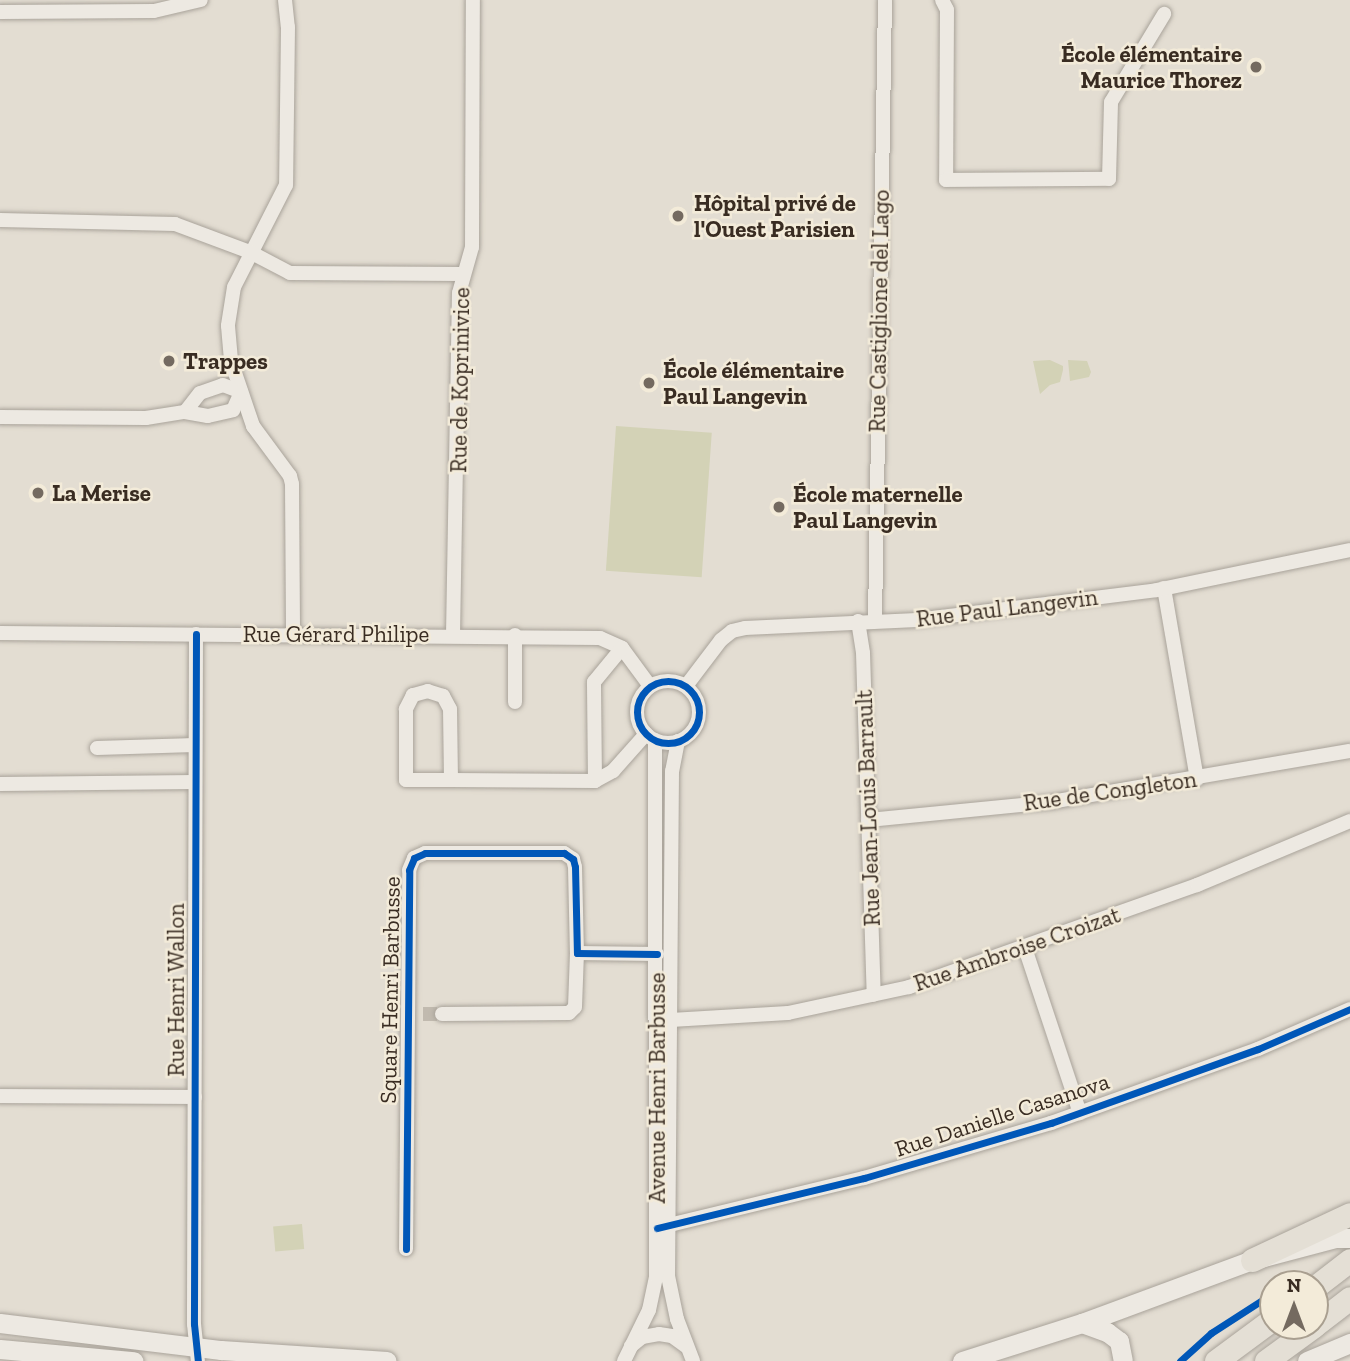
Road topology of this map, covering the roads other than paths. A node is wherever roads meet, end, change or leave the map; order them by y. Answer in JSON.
{"nodes":[{"id":1,"x":201,"y":0,"type":"edge"},
{"id":2,"x":285,"y":0,"type":"edge"},
{"id":3,"x":473,"y":0,"type":"edge"},
{"id":4,"x":885,"y":0,"type":"edge"},
{"id":5,"x":942,"y":0,"type":"edge"},
{"id":6,"x":0,"y":12,"type":"edge"},
{"id":7,"x":1164,"y":14,"type":"dead end"},
{"id":8,"x":0,"y":220,"type":"edge"},
{"id":9,"x":250,"y":252,"type":"junction"},
{"id":10,"x":463,"y":274,"type":"junction"},
{"id":11,"x":241,"y":392,"type":"junction"},
{"id":12,"x":185,"y":412,"type":"junction"},
{"id":13,"x":0,"y":418,"type":"edge"},
{"id":14,"x":1350,"y":550,"type":"edge"},
{"id":15,"x":1164,"y":588,"type":"junction"},
{"id":16,"x":858,"y":621,"type":"junction"},
{"id":17,"x":875,"y":621,"type":"junction"},
{"id":18,"x":0,"y":633,"type":"edge"},
{"id":19,"x":293,"y":633,"type":"junction"},
{"id":20,"x":196,"y":634,"type":"junction"},
{"id":21,"x":453,"y":635,"type":"junction"},
{"id":22,"x":515,"y":635,"type":"junction"},
{"id":23,"x":622,"y":648,"type":"junction"},
{"id":24,"x":650,"y":686,"type":"junction"},
{"id":25,"x":686,"y":686,"type":"junction"},
{"id":26,"x":516,"y":702,"type":"dead end"},
{"id":27,"x":651,"y":737,"type":"junction"},
{"id":28,"x":678,"y":741,"type":"junction"},
{"id":29,"x":195,"y":745,"type":"junction"},
{"id":30,"x":97,"y":748,"type":"dead end"},
{"id":31,"x":1350,"y":751,"type":"edge"},
{"id":32,"x":594,"y":754,"type":"junction"},
{"id":33,"x":613,"y":771,"type":"junction"},
{"id":34,"x":1197,"y":779,"type":"junction"},
{"id":35,"x":451,"y":780,"type":"junction"},
{"id":36,"x":595,"y":781,"type":"junction"},
{"id":37,"x":195,"y":782,"type":"junction"},
{"id":38,"x":0,"y":784,"type":"edge"},
{"id":39,"x":868,"y":820,"type":"junction"},
{"id":40,"x":1350,"y":821,"type":"edge"},
{"id":41,"x":1025,"y":948,"type":"junction"},
{"id":42,"x":577,"y":953,"type":"junction"},
{"id":43,"x":657,"y":954,"type":"junction"},
{"id":44,"x":874,"y":995,"type":"junction"},
{"id":45,"x":1350,"y":1009,"type":"edge"},
{"id":46,"x":408,"y":1014,"type":"junction"},
{"id":47,"x":423,"y":1014,"type":"tunnel mouth"},
{"id":48,"x":442,"y":1014,"type":"tunnel mouth"},
{"id":49,"x":671,"y":1020,"type":"junction"},
{"id":50,"x":0,"y":1096,"type":"edge"},
{"id":51,"x":195,"y":1097,"type":"junction"},
{"id":52,"x":1080,"y":1113,"type":"junction"},
{"id":53,"x":1350,"y":1214,"type":"edge"},
{"id":54,"x":663,"y":1227,"type":"junction"},
{"id":55,"x":1350,"y":1238,"type":"edge"},
{"id":56,"x":406,"y":1248,"type":"dead end"},
{"id":57,"x":1252,"y":1260,"type":"junction"},
{"id":58,"x":1350,"y":1260,"type":"edge"},
{"id":59,"x":1329,"y":1276,"type":"edge"},
{"id":60,"x":1350,"y":1298,"type":"edge"},
{"id":61,"x":1329,"y":1314,"type":"edge"},
{"id":62,"x":0,"y":1323,"type":"edge"},
{"id":63,"x":1082,"y":1323,"type":"junction"},
{"id":64,"x":1259,"y":1329,"type":"edge"},
{"id":65,"x":1294,"y":1340,"type":"edge"},
{"id":66,"x":1350,"y":1343,"type":"edge"},
{"id":67,"x":686,"y":1346,"type":"junction"},
{"id":68,"x":0,"y":1349,"type":"edge"},
{"id":69,"x":197,"y":1354,"type":"edge"},
{"id":70,"x":627,"y":1354,"type":"edge"},
{"id":71,"x":1315,"y":1359,"type":"edge"},
{"id":72,"x":133,"y":1361,"type":"edge"},
{"id":73,"x":387,"y":1361,"type":"edge"},
{"id":74,"x":693,"y":1361,"type":"edge"},
{"id":75,"x":966,"y":1361,"type":"edge"},
{"id":76,"x":1123,"y":1361,"type":"edge"},
{"id":77,"x":1216,"y":1361,"type":"edge"},
{"id":78,"x":1266,"y":1361,"type":"edge"}],
"edges":[{"from":1,"to":6,"type":"street"},
{"from":2,"to":9,"type":"street"},
{"from":3,"to":10,"type":"street","name":"Rue de Koprinivice"},
{"from":4,"to":17,"type":"street","name":"Rue Castiglione del Lago"},
{"from":5,"to":7,"type":"street"},
{"from":8,"to":9,"type":"street"},
{"from":9,"to":10,"type":"street"},
{"from":9,"to":11,"type":"street"},
{"from":10,"to":21,"type":"street","name":"Rue de Koprinivice"},
{"from":11,"to":12,"type":"street"},
{"from":11,"to":12,"type":"street"},
{"from":11,"to":19,"type":"street"},
{"from":12,"to":13,"type":"street"},
{"from":14,"to":15,"type":"street","name":"Rue Paul Langevin"},
{"from":15,"to":17,"type":"street","name":"Rue Paul Langevin"},
{"from":15,"to":34,"type":"street"},
{"from":16,"to":17,"type":"street","name":"Rue Paul Langevin"},
{"from":16,"to":25,"type":"street","name":"Rue Paul Langevin"},
{"from":16,"to":39,"type":"street","name":"Rue Jean-Louis Barrault"},
{"from":18,"to":20,"type":"street","name":"Rue Gérard Philipe"},
{"from":19,"to":20,"type":"street","name":"Rue Gérard Philipe"},
{"from":19,"to":21,"type":"street","name":"Rue Gérard Philipe"},
{"from":20,"to":29,"type":"street","name":"Rue Henri Wallon"},
{"from":21,"to":22,"type":"street","name":"Rue Gérard Philipe"},
{"from":22,"to":23,"type":"street","name":"Rue Gérard Philipe"},
{"from":22,"to":26,"type":"street"},
{"from":23,"to":24,"type":"street"},
{"from":23,"to":32,"type":"street"},
{"from":24,"to":25,"type":"street"},
{"from":24,"to":27,"type":"street"},
{"from":25,"to":28,"type":"street"},
{"from":27,"to":28,"type":"street"},
{"from":27,"to":33,"type":"street"},
{"from":27,"to":43,"type":"street","name":"Avenue Henri Barbusse"},
{"from":28,"to":49,"type":"street","name":"Avenue Henri Barbusse"},
{"from":29,"to":30,"type":"street"},
{"from":29,"to":37,"type":"street","name":"Rue Henri Wallon"},
{"from":31,"to":34,"type":"street","name":"Rue de Congleton"},
{"from":32,"to":33,"type":"street"},
{"from":32,"to":36,"type":"street"},
{"from":33,"to":36,"type":"street"},
{"from":34,"to":39,"type":"street","name":"Rue de Congleton"},
{"from":35,"to":35,"type":"street"},
{"from":35,"to":36,"type":"street"},
{"from":37,"to":38,"type":"street"},
{"from":37,"to":51,"type":"street","name":"Rue Henri Wallon"},
{"from":39,"to":44,"type":"street","name":"Rue Jean-Louis Barrault"},
{"from":40,"to":41,"type":"street","name":"Rue Ambroise Croizat"},
{"from":41,"to":44,"type":"street","name":"Rue Ambroise Croizat"},
{"from":41,"to":52,"type":"street"},
{"from":42,"to":43,"type":"street"},
{"from":42,"to":46,"type":"street","name":"Square Henri Barbusse"},
{"from":42,"to":48,"type":"street","name":"Square Henri Barbusse"},
{"from":43,"to":54,"type":"street","name":"Avenue Henri Barbusse"},
{"from":44,"to":49,"type":"street","name":"Rue Ambroise Croizat"},
{"from":45,"to":52,"type":"street","name":"Rue Danielle Casanova"},
{"from":46,"to":47,"type":"street","name":"Square Henri Barbusse"},
{"from":46,"to":56,"type":"street","name":"Square Henri Barbusse"},
{"from":49,"to":54,"type":"street","name":"Avenue Henri Barbusse"},
{"from":50,"to":51,"type":"street"},
{"from":51,"to":69,"type":"street","name":"Rue Henri Wallon"},
{"from":52,"to":54,"type":"street","name":"Rue Danielle Casanova"},
{"from":53,"to":57,"type":"main road"},
{"from":54,"to":67,"type":"street","name":"Avenue Henri Barbusse"},
{"from":54,"to":70,"type":"street","name":"Avenue Henri Barbusse"},
{"from":55,"to":57,"type":"street"},
{"from":57,"to":63,"type":"street"},
{"from":58,"to":59,"type":"main road"},
{"from":60,"to":61,"type":"main road"},
{"from":62,"to":69,"type":"street"},
{"from":63,"to":75,"type":"street"},
{"from":63,"to":76,"type":"street"},
{"from":64,"to":77,"type":"main road"},
{"from":65,"to":78,"type":"main road"},
{"from":66,"to":71,"type":"street"},
{"from":67,"to":70,"type":"street","name":"Avenue Henri Barbusse"},
{"from":67,"to":74,"type":"street","name":"Avenue Henri Barbusse"},
{"from":68,"to":72,"type":"street"},
{"from":69,"to":73,"type":"street"}]}
